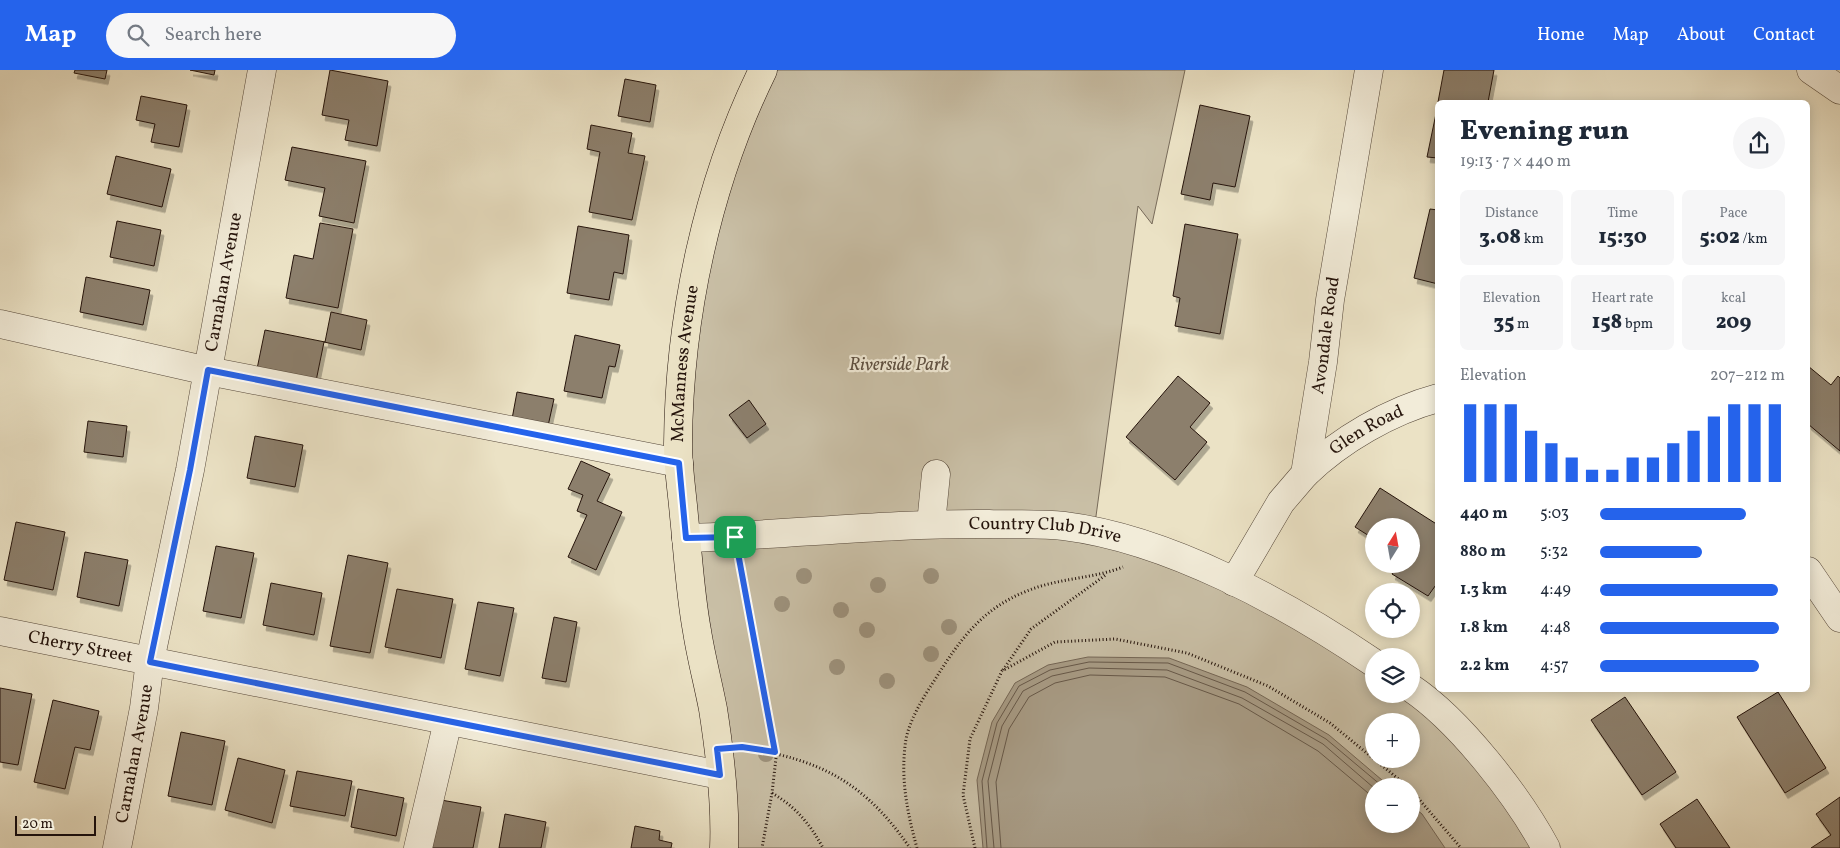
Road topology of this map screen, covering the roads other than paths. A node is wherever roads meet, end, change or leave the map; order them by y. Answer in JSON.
{"nodes":[{"id":1,"x":262,"y":70,"type":"edge"},
{"id":2,"x":763,"y":70,"type":"edge"},
{"id":3,"x":1369,"y":70,"type":"edge"},
{"id":4,"x":1811,"y":70,"type":"edge"},
{"id":5,"x":1840,"y":90,"type":"edge"},
{"id":6,"x":0,"y":324,"type":"edge"},
{"id":7,"x":208,"y":370,"type":"junction"},
{"id":8,"x":1435,"y":399,"type":"edge"},
{"id":9,"x":679,"y":463,"type":"junction"},
{"id":10,"x":936,"y":474,"type":"dead end"},
{"id":11,"x":1304,"y":474,"type":"junction"},
{"id":12,"x":931,"y":524,"type":"junction"},
{"id":13,"x":686,"y":538,"type":"junction"},
{"id":14,"x":1810,"y":574,"type":"edge"},
{"id":15,"x":1234,"y":582,"type":"junction"},
{"id":16,"x":1840,"y":618,"type":"edge"},
{"id":17,"x":0,"y":630,"type":"edge"},
{"id":18,"x":1365,"y":657,"type":"edge"},
{"id":19,"x":150,"y":662,"type":"junction"},
{"id":20,"x":1420,"y":696,"type":"edge"},
{"id":21,"x":448,"y":721,"type":"junction"},
{"id":22,"x":719,"y":762,"type":"junction"},
{"id":23,"x":117,"y":848,"type":"edge"},
{"id":24,"x":418,"y":848,"type":"edge"},
{"id":25,"x":724,"y":848,"type":"edge"},
{"id":26,"x":1546,"y":848,"type":"edge"}],
"edges":[{"from":1,"to":7,"type":"street","name":"Carnahan Avenue"},
{"from":2,"to":9,"type":"main road","name":"McManness Avenue"},
{"from":3,"to":11,"type":"street","name":"Avondale Road"},
{"from":4,"to":5,"type":"street"},
{"from":6,"to":7,"type":"street"},
{"from":7,"to":9,"type":"street"},
{"from":7,"to":19,"type":"street","name":"Carnahan Avenue"},
{"from":8,"to":11,"type":"street","name":"Glen Road"},
{"from":9,"to":13,"type":"main road","name":"McManness Avenue"},
{"from":10,"to":12,"type":"street"},
{"from":11,"to":15,"type":"street","name":"Avondale Road"},
{"from":12,"to":13,"type":"street","name":"Country Club Drive"},
{"from":12,"to":15,"type":"street","name":"Country Club Drive"},
{"from":13,"to":22,"type":"main road","name":"McManness Avenue"},
{"from":14,"to":16,"type":"street"},
{"from":15,"to":18,"type":"street","name":"Country Club Drive"},
{"from":17,"to":19,"type":"street","name":"Cherry Street"},
{"from":19,"to":21,"type":"street","name":"Cherry Street"},
{"from":19,"to":23,"type":"street","name":"Carnahan Avenue"},
{"from":20,"to":26,"type":"street"},
{"from":21,"to":22,"type":"street","name":"Cherry Street"},
{"from":21,"to":24,"type":"street"},
{"from":22,"to":25,"type":"main road","name":"McManness Avenue"}]}
